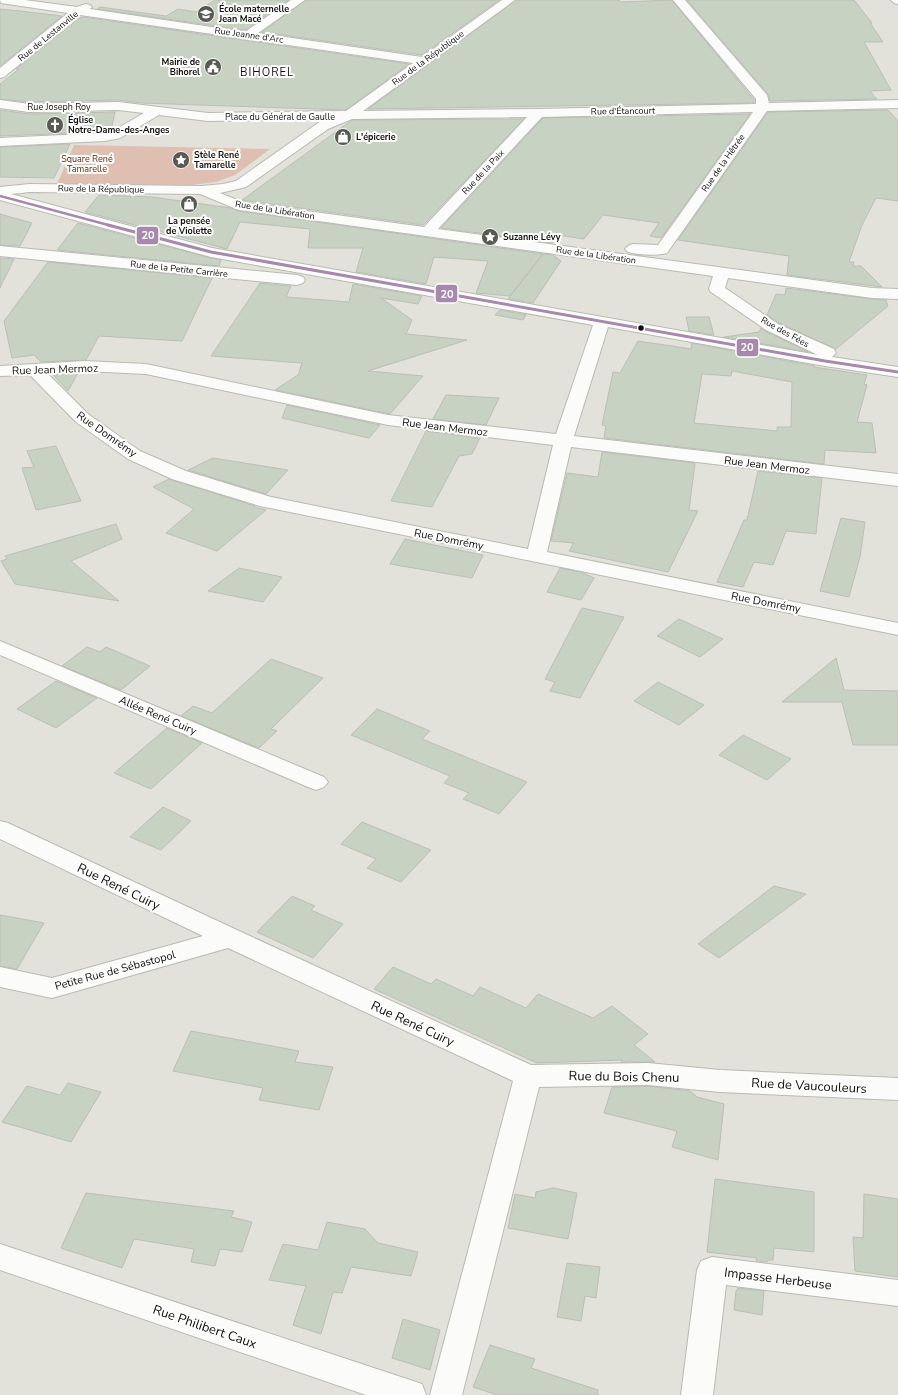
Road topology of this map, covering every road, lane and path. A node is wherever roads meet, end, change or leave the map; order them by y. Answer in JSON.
{"nodes":[{"id":1,"x":1,"y":0,"type":"edge"},
{"id":2,"x":98,"y":0,"type":"edge"},
{"id":3,"x":299,"y":0,"type":"edge"},
{"id":4,"x":509,"y":0,"type":"edge"},
{"id":5,"x":679,"y":0,"type":"edge"},
{"id":6,"x":78,"y":11,"type":"junction"},
{"id":7,"x":248,"y":35,"type":"junction"},
{"id":8,"x":425,"y":61,"type":"junction"},
{"id":9,"x":0,"y":74,"type":"edge"},
{"id":10,"x":0,"y":104,"type":"edge"},
{"id":11,"x":898,"y":104,"type":"edge"},
{"id":12,"x":118,"y":106,"type":"joint"},
{"id":13,"x":763,"y":108,"type":"junction"},
{"id":14,"x":158,"y":111,"type":"junction"},
{"id":15,"x":538,"y":113,"type":"junction"},
{"id":16,"x":348,"y":116,"type":"junction"},
{"id":17,"x":0,"y":142,"type":"edge"},
{"id":18,"x":202,"y":190,"type":"junction"},
{"id":19,"x":0,"y":192,"type":"edge"},
{"id":20,"x":0,"y":196,"type":"edge"},
{"id":21,"x":428,"y":231,"type":"junction"},
{"id":22,"x":563,"y":250,"type":"junction"},
{"id":23,"x":0,"y":251,"type":"edge"},
{"id":24,"x":722,"y":273,"type":"junction"},
{"id":25,"x":359,"y":278,"type":"junction"},
{"id":26,"x":898,"y":288,"type":"edge"},
{"id":27,"x":872,"y":293,"type":"junction"},
{"id":28,"x":898,"y":294,"type":"edge"},
{"id":29,"x":602,"y":322,"type":"junction"},
{"id":30,"x":850,"y":365,"type":"junction"},
{"id":31,"x":0,"y":366,"type":"edge"},
{"id":32,"x":34,"y":370,"type":"junction"},
{"id":33,"x":0,"y":371,"type":"edge"},
{"id":34,"x":898,"y":372,"type":"edge"},
{"id":35,"x":563,"y":441,"type":"junction"},
{"id":36,"x":898,"y":480,"type":"edge"},
{"id":37,"x":536,"y":556,"type":"junction"},
{"id":38,"x":898,"y":629,"type":"edge"},
{"id":39,"x":0,"y":647,"type":"edge"},
{"id":40,"x":316,"y":782,"type":"dead end"},
{"id":41,"x":0,"y":829,"type":"edge"},
{"id":42,"x":230,"y":938,"type":"junction"},
{"id":43,"x":0,"y":977,"type":"edge"},
{"id":44,"x":528,"y":1076,"type":"junction"},
{"id":45,"x":720,"y":1081,"type":"joint"},
{"id":46,"x":898,"y":1089,"type":"edge"},
{"id":47,"x":0,"y":1257,"type":"edge"},
{"id":48,"x":898,"y":1293,"type":"edge"},
{"id":49,"x":410,"y":1395,"type":"edge"},
{"id":50,"x":446,"y":1395,"type":"edge"},
{"id":51,"x":696,"y":1395,"type":"edge"}],
"edges":[{"from":1,"to":6,"type":"street","name":"Rue Jeanne d'Arc"},
{"from":2,"to":6,"type":"street","name":"Rue de Lestanville"},
{"from":3,"to":7,"type":"street"},
{"from":4,"to":8,"type":"street","name":"Rue de la République"},
{"from":5,"to":13,"type":"street"},
{"from":6,"to":7,"type":"street","name":"Rue Jeanne d'Arc"},
{"from":6,"to":9,"type":"street","name":"Rue de Lestanville"},
{"from":7,"to":8,"type":"street","name":"Rue Jeanne d'Arc"},
{"from":8,"to":16,"type":"street","name":"Rue de la République"},
{"from":10,"to":12,"type":"street","name":"Rue Joseph Roy"},
{"from":11,"to":13,"type":"street","name":"Rue d'Étancourt"},
{"from":12,"to":14,"type":"street","name":"Place du Général de Gaulle"},
{"from":13,"to":15,"type":"street","name":"Rue d'Étancourt"},
{"from":13,"to":22,"type":"street","name":"Rue de la Hêtrée"},
{"from":14,"to":16,"type":"street","name":"Place du Général de Gaulle"},
{"from":14,"to":17,"type":"street"},
{"from":15,"to":16,"type":"street","name":"Rue d'Étancourt"},
{"from":15,"to":21,"type":"street","name":"Rue de la Paix"},
{"from":16,"to":18,"type":"street","name":"Place du Général de Gaulle"},
{"from":18,"to":19,"type":"street","name":"Rue de la République"},
{"from":18,"to":21,"type":"street","name":"Rue de la Libération"},
{"from":20,"to":25,"type":"street"},
{"from":21,"to":22,"type":"street","name":"Rue de la Libération"},
{"from":22,"to":24,"type":"street","name":"Rue de la Libération"},
{"from":23,"to":25,"type":"street","name":"Rue de la Petite Carrière"},
{"from":24,"to":27,"type":"street","name":"Rue de la Libération"},
{"from":24,"to":30,"type":"street","name":"Rue des Fées"},
{"from":25,"to":29,"type":"street"},
{"from":26,"to":27,"type":"street"},
{"from":27,"to":28,"type":"street","name":"Rue de la Libération"},
{"from":29,"to":30,"type":"street"},
{"from":29,"to":35,"type":"street"},
{"from":30,"to":34,"type":"street"},
{"from":31,"to":33,"type":"street","name":"Rue Jean Mermoz"},
{"from":32,"to":33,"type":"street","name":"Rue Jean Mermoz"},
{"from":32,"to":35,"type":"street","name":"Rue Jean Mermoz"},
{"from":32,"to":37,"type":"street","name":"Rue Domrémy"},
{"from":35,"to":36,"type":"street","name":"Rue Jean Mermoz"},
{"from":35,"to":37,"type":"street"},
{"from":37,"to":38,"type":"street","name":"Rue Domrémy"},
{"from":39,"to":40,"type":"street","name":"Allée René Cuiry"},
{"from":41,"to":42,"type":"street","name":"Rue René Cuiry"},
{"from":42,"to":43,"type":"street","name":"Petite Rue de Sébastopol"},
{"from":42,"to":44,"type":"street","name":"Rue René Cuiry"},
{"from":44,"to":45,"type":"street","name":"Rue du Bois Chenu"},
{"from":44,"to":50,"type":"street"},
{"from":45,"to":46,"type":"street","name":"Rue de Vaucouleurs"},
{"from":47,"to":49,"type":"street","name":"Rue Philibert Caux"},
{"from":48,"to":51,"type":"street","name":"Impasse Herbeuse"}]}
